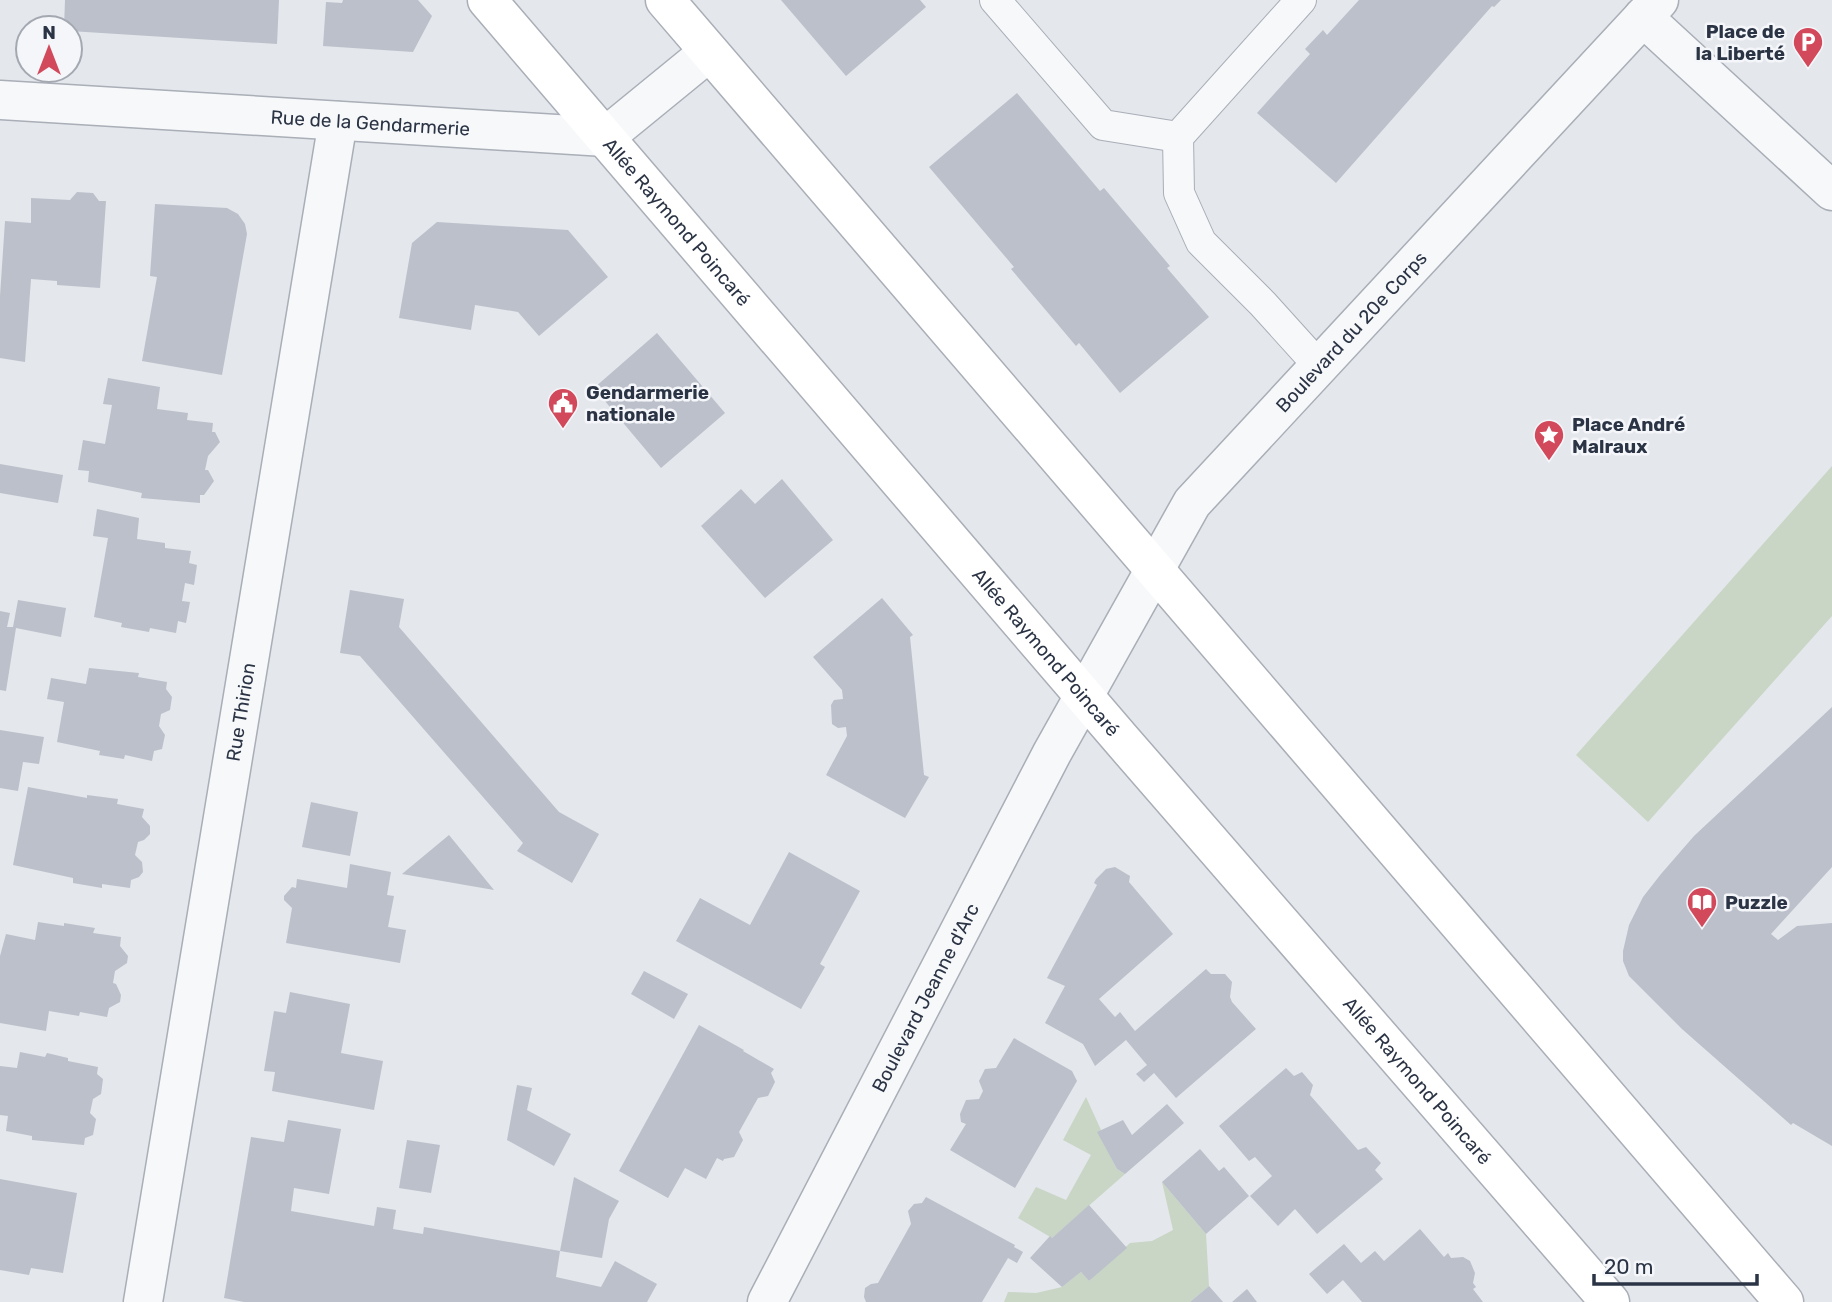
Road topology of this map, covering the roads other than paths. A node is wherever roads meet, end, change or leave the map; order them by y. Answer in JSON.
{"nodes":[{"id":1,"x":487,"y":0,"type":"edge"},
{"id":2,"x":665,"y":0,"type":"edge"},
{"id":3,"x":995,"y":0,"type":"edge"},
{"id":4,"x":1301,"y":0,"type":"edge"},
{"id":5,"x":1651,"y":9,"type":"edge"},
{"id":6,"x":709,"y":52,"type":"junction"},
{"id":7,"x":0,"y":100,"type":"edge"},
{"id":8,"x":338,"y":121,"type":"junction"},
{"id":9,"x":605,"y":137,"type":"junction"},
{"id":10,"x":1178,"y":137,"type":"junction"},
{"id":11,"x":1832,"y":191,"type":"edge"},
{"id":12,"x":1319,"y":366,"type":"junction"},
{"id":13,"x":1155,"y":569,"type":"junction"},
{"id":14,"x":1084,"y":695,"type":"junction"},
{"id":15,"x":143,"y":1302,"type":"edge"},
{"id":16,"x":767,"y":1302,"type":"edge"},
{"id":17,"x":1610,"y":1302,"type":"edge"},
{"id":18,"x":1784,"y":1302,"type":"edge"}],
"edges":[{"from":1,"to":9,"type":"main road","name":"Allée Raymond Poincaré"},
{"from":2,"to":6,"type":"main road"},
{"from":3,"to":10,"type":"lane"},
{"from":4,"to":10,"type":"lane"},
{"from":5,"to":11,"type":"street"},
{"from":5,"to":12,"type":"street","name":"Boulevard du 20e Corps"},
{"from":6,"to":9,"type":"street"},
{"from":6,"to":13,"type":"main road"},
{"from":7,"to":8,"type":"street","name":"Rue de la Gendarmerie"},
{"from":8,"to":9,"type":"street","name":"Rue de la Gendarmerie"},
{"from":8,"to":15,"type":"street","name":"Rue Thirion"},
{"from":9,"to":14,"type":"main road","name":"Allée Raymond Poincaré"},
{"from":10,"to":12,"type":"lane"},
{"from":12,"to":13,"type":"street","name":"Boulevard du 20e Corps"},
{"from":13,"to":14,"type":"street","name":"Boulevard du 20e Corps"},
{"from":13,"to":18,"type":"main road"},
{"from":14,"to":16,"type":"street","name":"Boulevard Jeanne d'Arc"},
{"from":14,"to":17,"type":"main road","name":"Allée Raymond Poincaré"}]}
